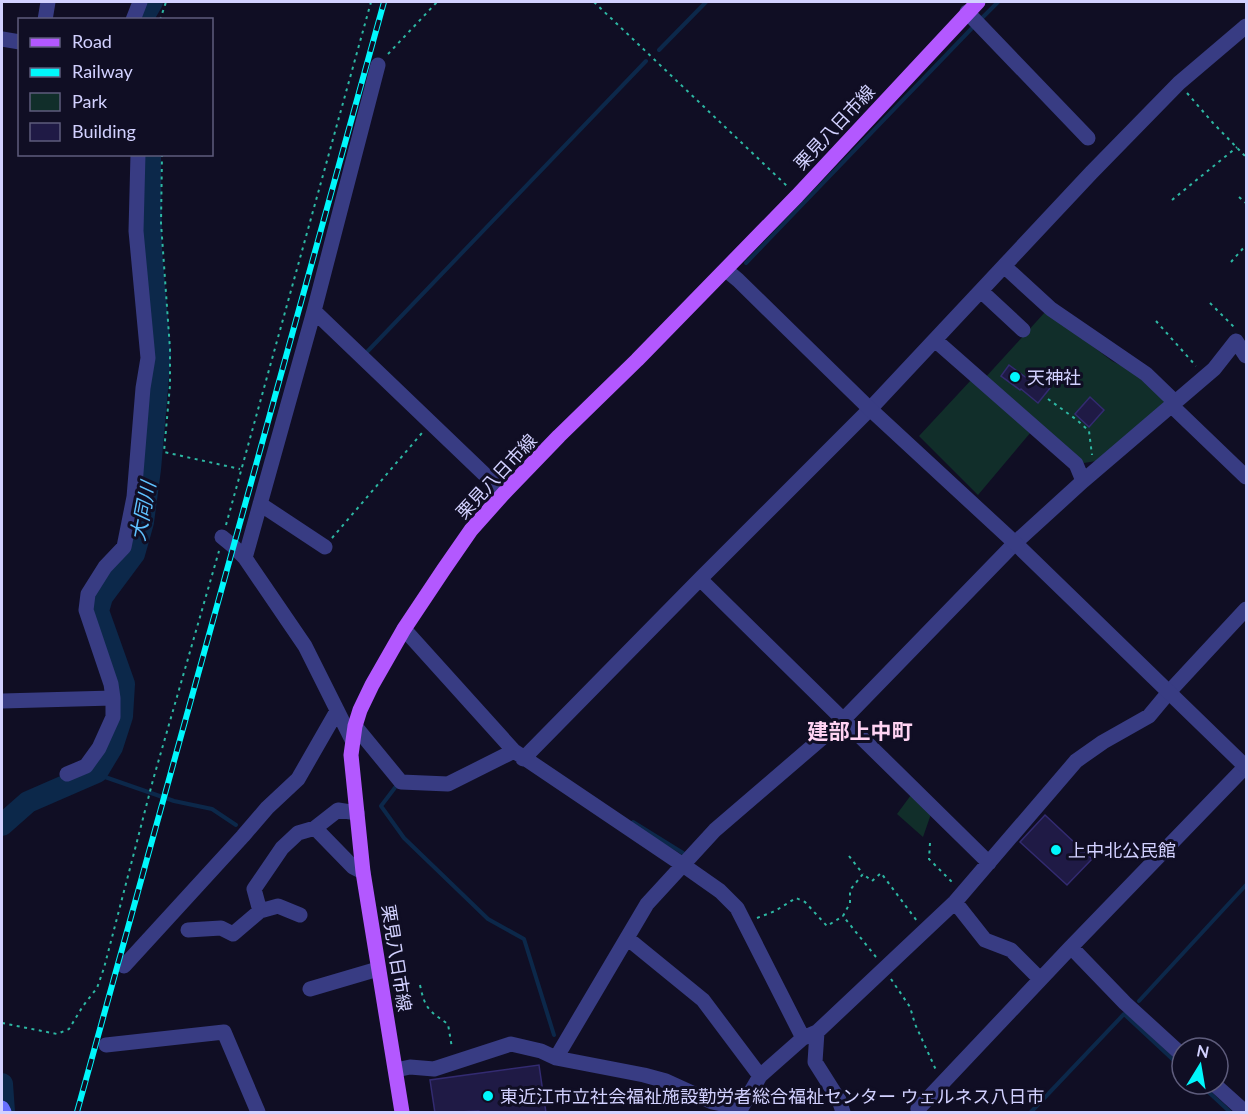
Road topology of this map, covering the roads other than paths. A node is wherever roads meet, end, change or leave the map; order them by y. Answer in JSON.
{"nodes":[{"id":1,"x":48,"y":2,"type":"edge"},
{"id":2,"x":140,"y":2,"type":"edge"},
{"id":3,"x":972,"y":7,"type":"edge"},
{"id":4,"x":45,"y":18,"type":"edge"},
{"id":5,"x":134,"y":18,"type":"edge"},
{"id":6,"x":1246,"y":26,"type":"edge"},
{"id":7,"x":2,"y":39,"type":"edge"},
{"id":8,"x":18,"y":42,"type":"edge"},
{"id":9,"x":378,"y":65,"type":"road end"},
{"id":10,"x":1088,"y":138,"type":"dead end"},
{"id":11,"x":138,"y":156,"type":"edge"},
{"id":12,"x":1004,"y":266,"type":"junction"},
{"id":13,"x":726,"y":270,"type":"junction"},
{"id":14,"x":981,"y":291,"type":"junction"},
{"id":15,"x":314,"y":311,"type":"junction"},
{"id":16,"x":1023,"y":330,"type":"dead end"},
{"id":17,"x":935,"y":340,"type":"junction"},
{"id":18,"x":1246,"y":356,"type":"edge"},
{"id":19,"x":1174,"y":404,"type":"junction"},
{"id":20,"x":870,"y":409,"type":"junction"},
{"id":21,"x":1088,"y":477,"type":"junction"},
{"id":22,"x":1246,"y":477,"type":"edge"},
{"id":23,"x":504,"y":493,"type":"junction"},
{"id":24,"x":260,"y":504,"type":"junction"},
{"id":25,"x":222,"y":537,"type":"road end"},
{"id":26,"x":1015,"y":543,"type":"junction"},
{"id":27,"x":325,"y":547,"type":"road end"},
{"id":28,"x":245,"y":558,"type":"junction"},
{"id":29,"x":700,"y":579,"type":"junction"},
{"id":30,"x":1246,"y":609,"type":"edge"},
{"id":31,"x":404,"y":629,"type":"junction"},
{"id":32,"x":1169,"y":692,"type":"junction"},
{"id":33,"x":113,"y":698,"type":"junction"},
{"id":34,"x":2,"y":701,"type":"edge"},
{"id":35,"x":338,"y":711,"type":"junction"},
{"id":36,"x":843,"y":720,"type":"junction"},
{"id":37,"x":353,"y":733,"type":"junction"},
{"id":38,"x":519,"y":755,"type":"junction"},
{"id":39,"x":1246,"y":766,"type":"edge"},
{"id":40,"x":67,"y":774,"type":"dead end"},
{"id":41,"x":357,"y":813,"type":"junction"},
{"id":42,"x":315,"y":828,"type":"junction"},
{"id":43,"x":989,"y":863,"type":"junction"},
{"id":44,"x":683,"y":865,"type":"junction"},
{"id":45,"x":363,"y":872,"type":"junction"},
{"id":46,"x":959,"y":898,"type":"junction"},
{"id":47,"x":260,"y":911,"type":"junction"},
{"id":48,"x":300,"y":915,"type":"dead end"},
{"id":49,"x":188,"y":930,"type":"dead end"},
{"id":50,"x":627,"y":938,"type":"junction"},
{"id":51,"x":1071,"y":947,"type":"junction"},
{"id":52,"x":124,"y":966,"type":"dead end"},
{"id":53,"x":378,"y":969,"type":"junction"},
{"id":54,"x":1040,"y":979,"type":"junction"},
{"id":55,"x":310,"y":989,"type":"dead end"},
{"id":56,"x":810,"y":1035,"type":"junction"},
{"id":57,"x":106,"y":1044,"type":"dead end"},
{"id":58,"x":1170,"y":1044,"type":"edge"},
{"id":59,"x":556,"y":1058,"type":"junction"},
{"id":60,"x":396,"y":1070,"type":"junction"},
{"id":61,"x":760,"y":1076,"type":"junction"},
{"id":62,"x":1227,"y":1096,"type":"edge"},
{"id":63,"x":2,"y":1108,"type":"edge"},
{"id":64,"x":740,"y":1110,"type":"edge"},
{"id":65,"x":4,"y":1113,"type":"edge"},
{"id":66,"x":258,"y":1113,"type":"edge"},
{"id":67,"x":402,"y":1113,"type":"edge"},
{"id":68,"x":843,"y":1113,"type":"edge"},
{"id":69,"x":920,"y":1113,"type":"edge"},
{"id":70,"x":1245,"y":1113,"type":"edge"}],
"edges":[{"from":1,"to":4,"type":"street"},
{"from":2,"to":5,"type":"street"},
{"from":3,"to":10,"type":"street"},
{"from":3,"to":13,"type":"main road","name":"栗見八日市線"},
{"from":6,"to":12,"type":"street"},
{"from":7,"to":8,"type":"street"},
{"from":9,"to":15,"type":"street"},
{"from":11,"to":33,"type":"street"},
{"from":12,"to":14,"type":"street"},
{"from":12,"to":19,"type":"street"},
{"from":13,"to":20,"type":"street"},
{"from":13,"to":23,"type":"main road","name":"栗見八日市線"},
{"from":14,"to":16,"type":"street"},
{"from":14,"to":17,"type":"street"},
{"from":15,"to":23,"type":"street"},
{"from":15,"to":24,"type":"street"},
{"from":17,"to":20,"type":"street"},
{"from":17,"to":21,"type":"street"},
{"from":18,"to":19,"type":"street"},
{"from":19,"to":21,"type":"street"},
{"from":19,"to":22,"type":"street"},
{"from":20,"to":26,"type":"street"},
{"from":20,"to":29,"type":"street"},
{"from":21,"to":26,"type":"street"},
{"from":23,"to":31,"type":"main road","name":"栗見八日市線"},
{"from":24,"to":27,"type":"street"},
{"from":24,"to":28,"type":"street"},
{"from":25,"to":28,"type":"street"},
{"from":26,"to":32,"type":"street"},
{"from":26,"to":36,"type":"street"},
{"from":28,"to":35,"type":"street"},
{"from":29,"to":36,"type":"street"},
{"from":29,"to":38,"type":"street"},
{"from":30,"to":32,"type":"street"},
{"from":31,"to":37,"type":"main road","name":"栗見八日市線"},
{"from":31,"to":38,"type":"street"},
{"from":32,"to":39,"type":"street"},
{"from":32,"to":43,"type":"street"},
{"from":33,"to":34,"type":"street"},
{"from":33,"to":40,"type":"street"},
{"from":35,"to":37,"type":"street"},
{"from":35,"to":52,"type":"street"},
{"from":36,"to":43,"type":"street"},
{"from":36,"to":44,"type":"street"},
{"from":37,"to":38,"type":"street"},
{"from":37,"to":41,"type":"main road","name":"栗見八日市線"},
{"from":38,"to":44,"type":"street"},
{"from":39,"to":51,"type":"street"},
{"from":41,"to":42,"type":"street"},
{"from":41,"to":45,"type":"main road","name":"栗見八日市線"},
{"from":42,"to":45,"type":"street"},
{"from":42,"to":47,"type":"street"},
{"from":43,"to":46,"type":"street"},
{"from":44,"to":50,"type":"street"},
{"from":44,"to":56,"type":"street"},
{"from":45,"to":53,"type":"main road","name":"栗見八日市線"},
{"from":46,"to":54,"type":"street"},
{"from":46,"to":56,"type":"street"},
{"from":47,"to":48,"type":"street"},
{"from":47,"to":49,"type":"street"},
{"from":50,"to":59,"type":"street"},
{"from":50,"to":61,"type":"street"},
{"from":51,"to":54,"type":"street"},
{"from":51,"to":58,"type":"street"},
{"from":53,"to":55,"type":"street"},
{"from":53,"to":60,"type":"main road","name":"栗見八日市線"},
{"from":54,"to":69,"type":"street"},
{"from":56,"to":61,"type":"street"},
{"from":56,"to":68,"type":"street"},
{"from":57,"to":66,"type":"street"},
{"from":59,"to":60,"type":"street"},
{"from":59,"to":64,"type":"street"},
{"from":60,"to":67,"type":"main road","name":"栗見八日市線"},
{"from":61,"to":64,"type":"street"},
{"from":62,"to":70,"type":"street"},
{"from":63,"to":65,"type":"main road"}]}
